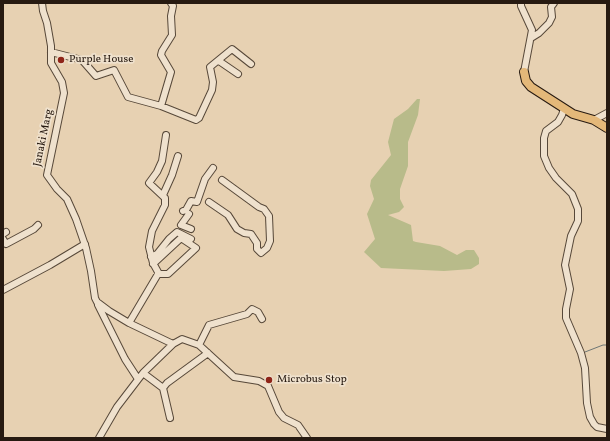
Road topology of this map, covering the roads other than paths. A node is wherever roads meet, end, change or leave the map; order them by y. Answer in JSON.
{"nodes":[{"id":1,"x":42,"y":3,"type":"edge"},
{"id":2,"x":171,"y":3,"type":"edge"},
{"id":3,"x":554,"y":3,"type":"edge"},
{"id":4,"x":521,"y":5,"type":"edge"},
{"id":5,"x":531,"y":38,"type":"junction"},
{"id":6,"x":52,"y":52,"type":"junction"},
{"id":7,"x":218,"y":61,"type":"junction"},
{"id":8,"x":251,"y":64,"type":"dead end"},
{"id":9,"x":524,"y":72,"type":"joint"},
{"id":10,"x":238,"y":74,"type":"dead end"},
{"id":11,"x":161,"y":106,"type":"junction"},
{"id":12,"x":564,"y":109,"type":"junction"},
{"id":13,"x":607,"y":113,"type":"edge"},
{"id":14,"x":594,"y":120,"type":"junction"},
{"id":15,"x":607,"y":128,"type":"edge"},
{"id":16,"x":166,"y":135,"type":"dead end"},
{"id":17,"x":178,"y":156,"type":"dead end"},
{"id":18,"x":213,"y":168,"type":"dead end"},
{"id":19,"x":222,"y":180,"type":"dead end"},
{"id":20,"x":163,"y":195,"type":"junction"},
{"id":21,"x":209,"y":202,"type":"dead end"},
{"id":22,"x":183,"y":211,"type":"dead end"},
{"id":23,"x":189,"y":214,"type":"dead end"},
{"id":24,"x":38,"y":225,"type":"dead end"},
{"id":25,"x":191,"y":229,"type":"dead end"},
{"id":26,"x":3,"y":239,"type":"edge"},
{"id":27,"x":191,"y":239,"type":"dead end"},
{"id":28,"x":85,"y":244,"type":"junction"},
{"id":29,"x":151,"y":257,"type":"junction"},
{"id":30,"x":153,"y":264,"type":"junction"},
{"id":31,"x":158,"y":274,"type":"junction"},
{"id":32,"x":3,"y":290,"type":"edge"},
{"id":33,"x":97,"y":302,"type":"junction"},
{"id":34,"x":262,"y":319,"type":"dead end"},
{"id":35,"x":129,"y":323,"type":"junction"},
{"id":36,"x":173,"y":344,"type":"junction"},
{"id":37,"x":199,"y":345,"type":"junction"},
{"id":38,"x":208,"y":353,"type":"junction"},
{"id":39,"x":143,"y":372,"type":"junction"},
{"id":40,"x":138,"y":379,"type":"junction"},
{"id":41,"x":162,"y":388,"type":"junction"},
{"id":42,"x":170,"y":418,"type":"dead end"},
{"id":43,"x":607,"y":429,"type":"edge"},
{"id":44,"x":99,"y":438,"type":"edge"},
{"id":45,"x":307,"y":438,"type":"edge"}],
"edges":[{"from":1,"to":6,"type":"street","name":"Janaki Marg"},
{"from":2,"to":11,"type":"street"},
{"from":3,"to":5,"type":"street"},
{"from":4,"to":5,"type":"street"},
{"from":5,"to":9,"type":"street"},
{"from":6,"to":11,"type":"street"},
{"from":6,"to":28,"type":"street","name":"Janaki Marg"},
{"from":7,"to":8,"type":"street"},
{"from":7,"to":10,"type":"street"},
{"from":7,"to":11,"type":"street"},
{"from":9,"to":12,"type":"main road"},
{"from":12,"to":14,"type":"main road"},
{"from":12,"to":43,"type":"street"},
{"from":13,"to":14,"type":"street"},
{"from":14,"to":15,"type":"main road"},
{"from":16,"to":20,"type":"street"},
{"from":17,"to":20,"type":"street"},
{"from":18,"to":22,"type":"street"},
{"from":19,"to":21,"type":"street"},
{"from":20,"to":29,"type":"street"},
{"from":23,"to":25,"type":"street"},
{"from":24,"to":26,"type":"street"},
{"from":27,"to":29,"type":"street"},
{"from":28,"to":32,"type":"street"},
{"from":28,"to":33,"type":"street","name":"Janaki Marg"},
{"from":29,"to":30,"type":"street"},
{"from":30,"to":31,"type":"street"},
{"from":30,"to":31,"type":"street"},
{"from":31,"to":35,"type":"street"},
{"from":33,"to":35,"type":"street"},
{"from":33,"to":40,"type":"street","name":"Janaki Marg"},
{"from":34,"to":37,"type":"street"},
{"from":35,"to":36,"type":"street"},
{"from":36,"to":37,"type":"street"},
{"from":36,"to":39,"type":"street"},
{"from":37,"to":38,"type":"street"},
{"from":38,"to":41,"type":"street"},
{"from":38,"to":45,"type":"street"},
{"from":39,"to":40,"type":"street"},
{"from":39,"to":41,"type":"street"},
{"from":40,"to":44,"type":"street"},
{"from":41,"to":42,"type":"street"}]}
